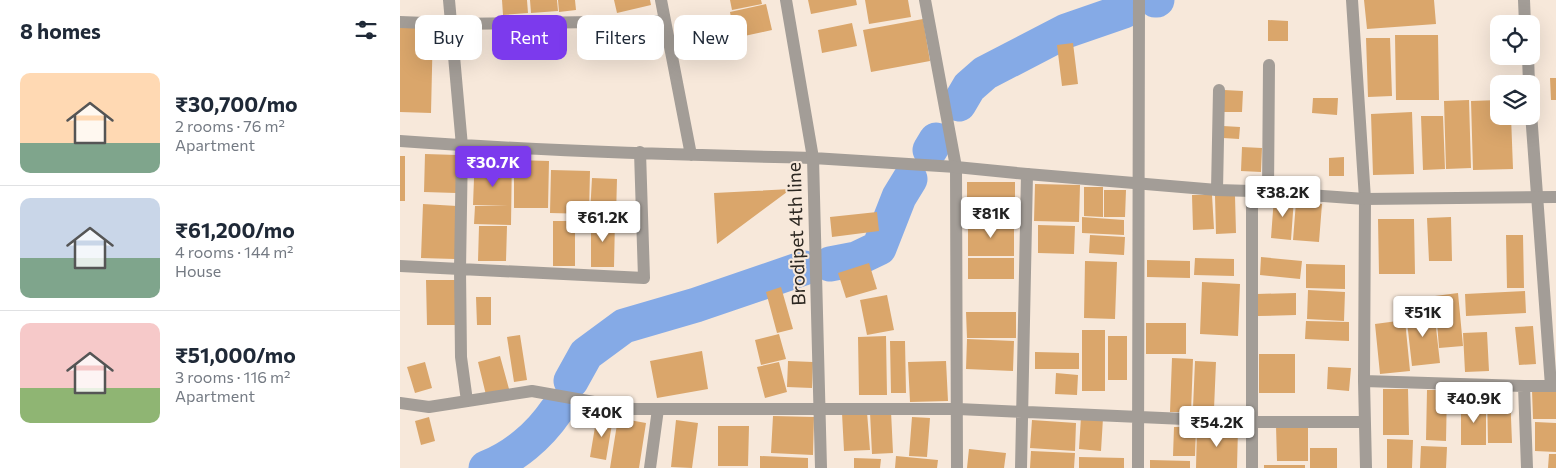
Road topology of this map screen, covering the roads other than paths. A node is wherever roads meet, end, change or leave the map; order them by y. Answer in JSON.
{"nodes":[{"id":1,"x":449,"y":0,"type":"edge"},
{"id":2,"x":661,"y":0,"type":"edge"},
{"id":3,"x":786,"y":0,"type":"edge"},
{"id":4,"x":925,"y":0,"type":"edge"},
{"id":5,"x":1140,"y":0,"type":"edge"},
{"id":6,"x":1352,"y":0,"type":"edge"},
{"id":7,"x":1524,"y":0,"type":"edge"},
{"id":8,"x":450,"y":15,"type":"edge"},
{"id":9,"x":1525,"y":15,"type":"edge"},
{"id":10,"x":665,"y":21,"type":"junction"},
{"id":11,"x":400,"y":22,"type":"edge"},
{"id":12,"x":415,"y":23,"type":"edge"},
{"id":13,"x":482,"y":24,"type":"edge"},
{"id":14,"x":454,"y":60,"type":"edge"},
{"id":15,"x":1269,"y":64,"type":"dead end"},
{"id":16,"x":1219,"y":90,"type":"dead end"},
{"id":17,"x":1532,"y":125,"type":"edge"},
{"id":18,"x":400,"y":141,"type":"edge"},
{"id":19,"x":462,"y":146,"type":"junction"},
{"id":20,"x":640,"y":152,"type":"junction"},
{"id":21,"x":691,"y":155,"type":"junction"},
{"id":22,"x":813,"y":158,"type":"junction"},
{"id":23,"x":956,"y":167,"type":"junction"},
{"id":24,"x":1028,"y":174,"type":"junction"},
{"id":25,"x":1140,"y":183,"type":"junction"},
{"id":26,"x":1217,"y":190,"type":"junction"},
{"id":27,"x":1252,"y":191,"type":"junction"},
{"id":28,"x":1268,"y":192,"type":"junction"},
{"id":29,"x":1556,"y":197,"type":"edge"},
{"id":30,"x":1537,"y":198,"type":"junction"},
{"id":31,"x":1365,"y":199,"type":"junction"},
{"id":32,"x":400,"y":266,"type":"edge"},
{"id":33,"x":460,"y":270,"type":"junction"},
{"id":34,"x":1364,"y":380,"type":"junction"},
{"id":35,"x":1524,"y":386,"type":"junction"},
{"id":36,"x":1554,"y":386,"type":"edge"},
{"id":37,"x":466,"y":401,"type":"junction"},
{"id":38,"x":400,"y":403,"type":"edge"},
{"id":39,"x":820,"y":408,"type":"junction"},
{"id":40,"x":958,"y":408,"type":"junction"},
{"id":41,"x":658,"y":409,"type":"junction"},
{"id":42,"x":1022,"y":410,"type":"junction"},
{"id":43,"x":1139,"y":417,"type":"junction"},
{"id":44,"x":1252,"y":422,"type":"junction"},
{"id":45,"x":1365,"y":422,"type":"junction"},
{"id":46,"x":650,"y":468,"type":"edge"},
{"id":47,"x":821,"y":468,"type":"edge"},
{"id":48,"x":957,"y":468,"type":"edge"},
{"id":49,"x":1021,"y":468,"type":"edge"},
{"id":50,"x":1138,"y":468,"type":"edge"},
{"id":51,"x":1252,"y":468,"type":"edge"},
{"id":52,"x":1366,"y":468,"type":"edge"},
{"id":53,"x":1526,"y":468,"type":"edge"}],
"edges":[{"from":1,"to":8,"type":"street"},
{"from":2,"to":10,"type":"street"},
{"from":3,"to":22,"type":"street","name":"Brodipet 4th line"},
{"from":4,"to":23,"type":"street"},
{"from":5,"to":25,"type":"street"},
{"from":6,"to":31,"type":"street"},
{"from":7,"to":9,"type":"street"},
{"from":10,"to":13,"type":"street"},
{"from":10,"to":21,"type":"street"},
{"from":11,"to":12,"type":"street"},
{"from":14,"to":19,"type":"street"},
{"from":15,"to":28,"type":"street"},
{"from":16,"to":26,"type":"street"},
{"from":17,"to":30,"type":"street"},
{"from":18,"to":19,"type":"street"},
{"from":19,"to":20,"type":"street"},
{"from":19,"to":33,"type":"street"},
{"from":20,"to":21,"type":"street"},
{"from":20,"to":33,"type":"street"},
{"from":21,"to":22,"type":"street"},
{"from":22,"to":23,"type":"street"},
{"from":22,"to":39,"type":"street","name":"Brodipet 4th line"},
{"from":23,"to":24,"type":"street"},
{"from":23,"to":40,"type":"street"},
{"from":24,"to":25,"type":"street"},
{"from":24,"to":42,"type":"street"},
{"from":25,"to":26,"type":"street"},
{"from":25,"to":43,"type":"street"},
{"from":26,"to":27,"type":"street"},
{"from":27,"to":28,"type":"street"},
{"from":27,"to":44,"type":"street"},
{"from":28,"to":31,"type":"street"},
{"from":29,"to":30,"type":"street"},
{"from":30,"to":31,"type":"street"},
{"from":30,"to":36,"type":"street"},
{"from":31,"to":34,"type":"street"},
{"from":32,"to":33,"type":"street"},
{"from":33,"to":37,"type":"street"},
{"from":34,"to":35,"type":"street"},
{"from":34,"to":45,"type":"street"},
{"from":35,"to":36,"type":"street"},
{"from":35,"to":53,"type":"street"},
{"from":37,"to":38,"type":"street"},
{"from":37,"to":41,"type":"street"},
{"from":39,"to":40,"type":"street"},
{"from":39,"to":41,"type":"street"},
{"from":39,"to":47,"type":"street","name":"Brodipet 4th line"},
{"from":40,"to":42,"type":"street"},
{"from":40,"to":48,"type":"street"},
{"from":41,"to":46,"type":"street"},
{"from":42,"to":43,"type":"street"},
{"from":42,"to":49,"type":"street"},
{"from":43,"to":44,"type":"street"},
{"from":43,"to":50,"type":"street"},
{"from":44,"to":45,"type":"street"},
{"from":44,"to":51,"type":"street"},
{"from":45,"to":52,"type":"street"}]}
